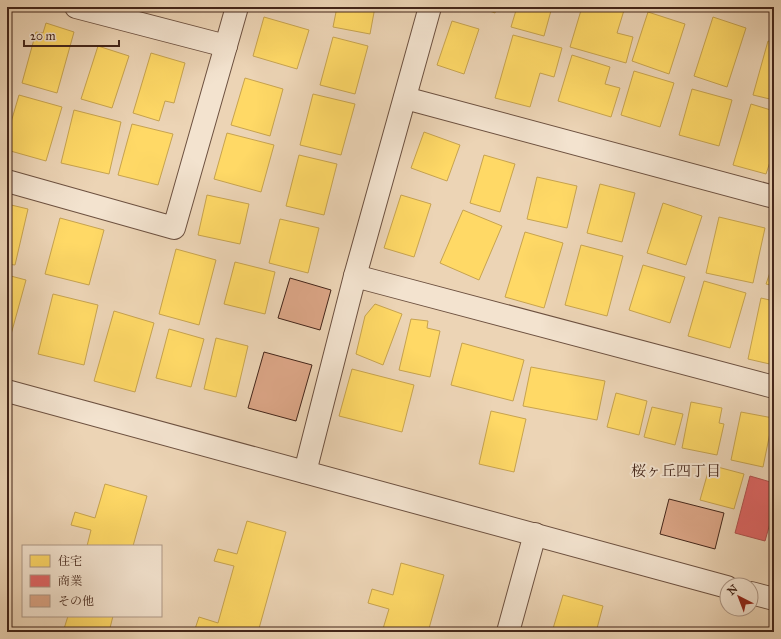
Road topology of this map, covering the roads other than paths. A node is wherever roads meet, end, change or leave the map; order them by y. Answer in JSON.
{"nodes":[{"id":1,"x":76,"y":7,"type":"edge"},
{"id":2,"x":237,"y":7,"type":"edge"},
{"id":3,"x":430,"y":7,"type":"edge"},
{"id":4,"x":226,"y":46,"type":"junction"},
{"id":5,"x":405,"y":98,"type":"junction"},
{"id":6,"x":7,"y":181,"type":"edge"},
{"id":7,"x":774,"y":197,"type":"edge"},
{"id":8,"x":356,"y":276,"type":"junction"},
{"id":9,"x":774,"y":388,"type":"edge"},
{"id":10,"x":7,"y":390,"type":"edge"},
{"id":11,"x":305,"y":472,"type":"junction"},
{"id":12,"x":535,"y":534,"type":"junction"},
{"id":13,"x":719,"y":584,"type":"edge"},
{"id":14,"x":759,"y":595,"type":"edge"},
{"id":15,"x":774,"y":599,"type":"edge"},
{"id":16,"x":508,"y":632,"type":"edge"}],
"edges":[{"from":1,"to":4,"type":"street"},
{"from":2,"to":4,"type":"street"},
{"from":3,"to":5,"type":"street"},
{"from":4,"to":6,"type":"street"},
{"from":5,"to":7,"type":"street"},
{"from":5,"to":8,"type":"street"},
{"from":8,"to":9,"type":"street"},
{"from":8,"to":11,"type":"street"},
{"from":10,"to":11,"type":"street"},
{"from":11,"to":12,"type":"street"},
{"from":12,"to":13,"type":"street"},
{"from":12,"to":16,"type":"street"},
{"from":14,"to":15,"type":"street"}]}
